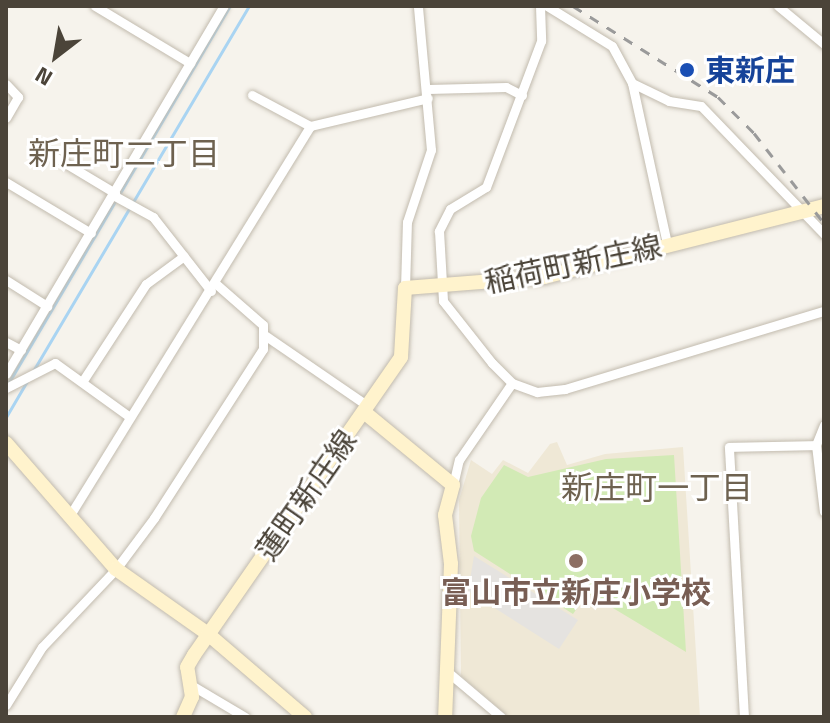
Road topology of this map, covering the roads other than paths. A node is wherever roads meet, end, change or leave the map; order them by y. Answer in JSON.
{"nodes":[{"id":1,"x":95,"y":6,"type":"edge"},
{"id":2,"x":224,"y":6,"type":"edge"},
{"id":3,"x":418,"y":6,"type":"edge"},
{"id":4,"x":540,"y":6,"type":"edge"},
{"id":5,"x":547,"y":6,"type":"edge"},
{"id":6,"x":778,"y":6,"type":"edge"},
{"id":7,"x":824,"y":44,"type":"edge"},
{"id":8,"x":190,"y":63,"type":"junction"},
{"id":9,"x":632,"y":83,"type":"junction"},
{"id":10,"x":6,"y":84,"type":"edge"},
{"id":11,"x":428,"y":94,"type":"junction"},
{"id":12,"x":252,"y":95,"type":"dead end"},
{"id":13,"x":522,"y":95,"type":"junction"},
{"id":14,"x":6,"y":118,"type":"edge"},
{"id":15,"x":310,"y":126,"type":"junction"},
{"id":16,"x":50,"y":154,"type":"dead end"},
{"id":17,"x":6,"y":182,"type":"edge"},
{"id":18,"x":115,"y":195,"type":"junction"},
{"id":19,"x":824,"y":206,"type":"edge"},
{"id":20,"x":806,"y":213,"type":"junction"},
{"id":21,"x":91,"y":233,"type":"junction"},
{"id":22,"x":824,"y":234,"type":"edge"},
{"id":23,"x":667,"y":244,"type":"junction"},
{"id":24,"x":184,"y":256,"type":"junction"},
{"id":25,"x":6,"y":280,"type":"edge"},
{"id":26,"x":213,"y":287,"type":"junction"},
{"id":27,"x":405,"y":288,"type":"junction"},
{"id":28,"x":441,"y":288,"type":"junction"},
{"id":29,"x":47,"y":306,"type":"junction"},
{"id":30,"x":824,"y":311,"type":"edge"},
{"id":31,"x":266,"y":336,"type":"junction"},
{"id":32,"x":6,"y":342,"type":"edge"},
{"id":33,"x":21,"y":350,"type":"junction"},
{"id":34,"x":6,"y":374,"type":"edge"},
{"id":35,"x":82,"y":382,"type":"junction"},
{"id":36,"x":512,"y":383,"type":"junction"},
{"id":37,"x":6,"y":388,"type":"edge"},
{"id":38,"x":366,"y":409,"type":"junction"},
{"id":39,"x":130,"y":417,"type":"junction"},
{"id":40,"x":824,"y":425,"type":"edge"},
{"id":41,"x":6,"y":443,"type":"edge"},
{"id":42,"x":816,"y":445,"type":"junction"},
{"id":43,"x":453,"y":485,"type":"junction"},
{"id":44,"x":824,"y":512,"type":"edge"},
{"id":45,"x":70,"y":515,"type":"junction"},
{"id":46,"x":116,"y":569,"type":"junction"},
{"id":47,"x":208,"y":634,"type":"junction"},
{"id":48,"x":449,"y":673,"type":"junction"},
{"id":49,"x":191,"y":685,"type":"junction"},
{"id":50,"x":6,"y":705,"type":"edge"},
{"id":51,"x":183,"y":717,"type":"edge"},
{"id":52,"x":245,"y":717,"type":"edge"},
{"id":53,"x":305,"y":717,"type":"edge"},
{"id":54,"x":445,"y":717,"type":"edge"},
{"id":55,"x":501,"y":717,"type":"edge"},
{"id":56,"x":744,"y":717,"type":"edge"}],
"edges":[{"from":1,"to":8,"type":"street"},
{"from":2,"to":8,"type":"street"},
{"from":3,"to":11,"type":"street"},
{"from":4,"to":13,"type":"street"},
{"from":5,"to":9,"type":"street"},
{"from":6,"to":7,"type":"street"},
{"from":8,"to":18,"type":"street"},
{"from":9,"to":20,"type":"street"},
{"from":9,"to":23,"type":"street"},
{"from":10,"to":14,"type":"street"},
{"from":11,"to":13,"type":"street"},
{"from":11,"to":15,"type":"street"},
{"from":11,"to":27,"type":"street"},
{"from":12,"to":15,"type":"street"},
{"from":13,"to":28,"type":"street"},
{"from":15,"to":26,"type":"street"},
{"from":16,"to":18,"type":"street"},
{"from":17,"to":21,"type":"street"},
{"from":18,"to":21,"type":"street"},
{"from":18,"to":24,"type":"street"},
{"from":19,"to":20,"type":"main road","name":"稲荷町新庄線"},
{"from":20,"to":22,"type":"street"},
{"from":20,"to":23,"type":"main road","name":"稲荷町新庄線"},
{"from":21,"to":29,"type":"street"},
{"from":23,"to":28,"type":"main road","name":"稲荷町新庄線"},
{"from":24,"to":26,"type":"street"},
{"from":24,"to":35,"type":"street"},
{"from":25,"to":29,"type":"street"},
{"from":26,"to":31,"type":"street"},
{"from":26,"to":39,"type":"street"},
{"from":27,"to":28,"type":"main road","name":"稲荷町新庄線"},
{"from":27,"to":38,"type":"main road"},
{"from":28,"to":36,"type":"street"},
{"from":29,"to":33,"type":"street"},
{"from":30,"to":36,"type":"street"},
{"from":31,"to":38,"type":"street"},
{"from":31,"to":46,"type":"street"},
{"from":32,"to":33,"type":"street"},
{"from":33,"to":34,"type":"street"},
{"from":35,"to":37,"type":"street"},
{"from":35,"to":39,"type":"street"},
{"from":36,"to":43,"type":"street"},
{"from":38,"to":43,"type":"main road","name":"蓮町新庄線"},
{"from":38,"to":47,"type":"main road","name":"蓮町新庄線"},
{"from":39,"to":45,"type":"street"},
{"from":40,"to":42,"type":"street"},
{"from":41,"to":45,"type":"main road"},
{"from":42,"to":44,"type":"street"},
{"from":42,"to":56,"type":"street"},
{"from":43,"to":48,"type":"main road"},
{"from":45,"to":46,"type":"main road"},
{"from":46,"to":47,"type":"main road"},
{"from":46,"to":50,"type":"street"},
{"from":47,"to":49,"type":"main road"},
{"from":47,"to":53,"type":"main road"},
{"from":48,"to":54,"type":"main road"},
{"from":48,"to":55,"type":"street"},
{"from":49,"to":51,"type":"main road"},
{"from":49,"to":52,"type":"street"}]}
